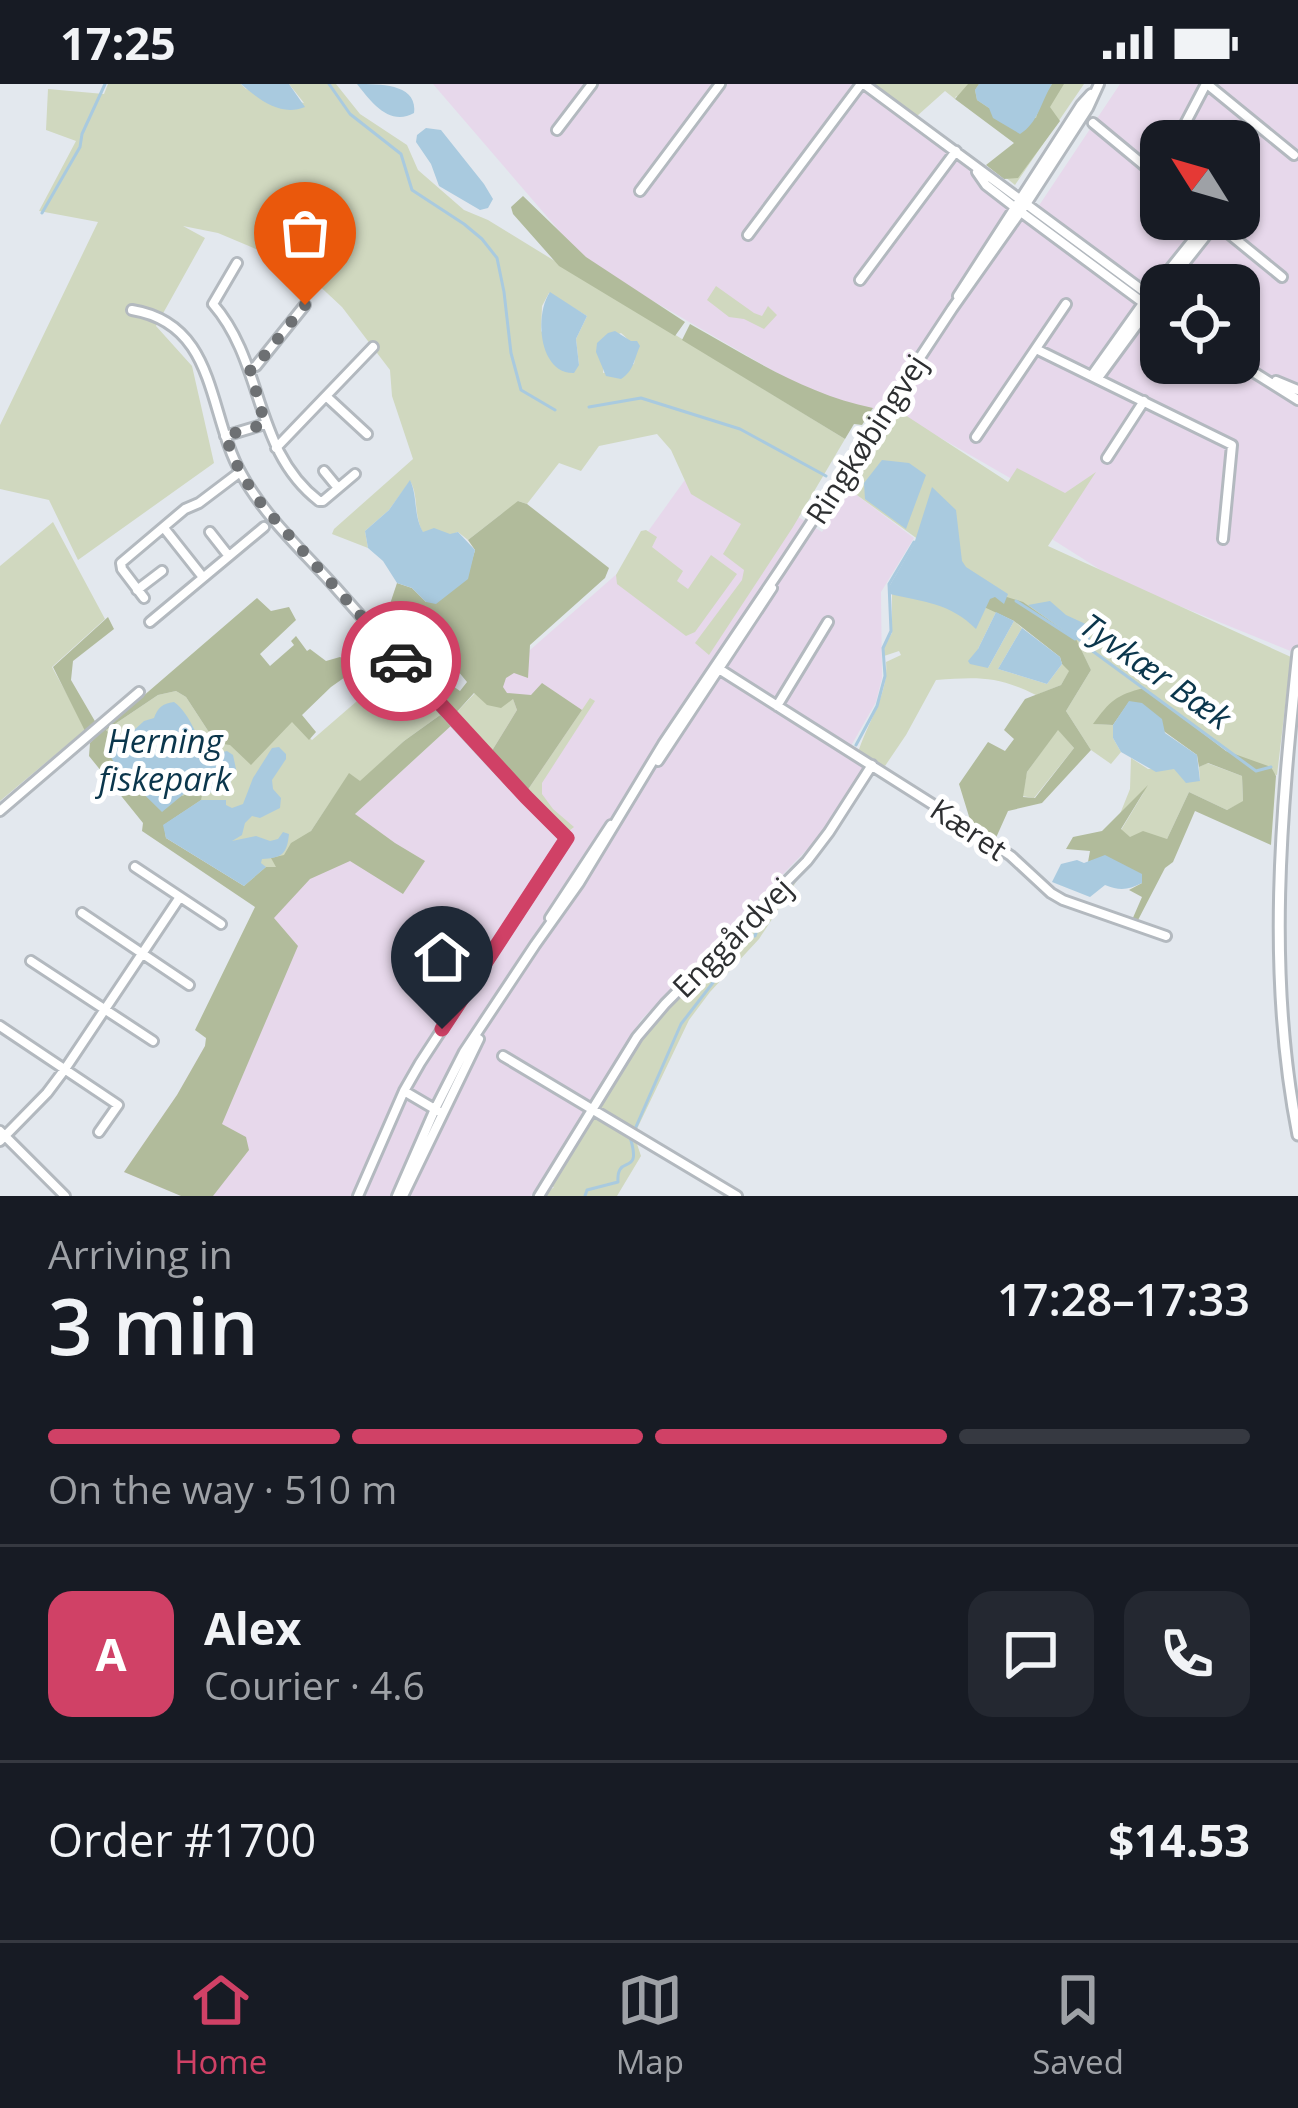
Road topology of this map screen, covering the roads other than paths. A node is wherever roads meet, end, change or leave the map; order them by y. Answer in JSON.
{"nodes":[{"id":1,"x":592,"y":84,"type":"edge"},
{"id":2,"x":720,"y":84,"type":"edge"},
{"id":3,"x":862,"y":84,"type":"edge"},
{"id":4,"x":1206,"y":84,"type":"edge"},
{"id":5,"x":1098,"y":86,"type":"edge"},
{"id":6,"x":1187,"y":120,"type":"edge"},
{"id":7,"x":1093,"y":123,"type":"dead end"},
{"id":8,"x":557,"y":130,"type":"dead end"},
{"id":9,"x":956,"y":151,"type":"junction"},
{"id":10,"x":1294,"y":155,"type":"dead end"},
{"id":11,"x":1140,"y":159,"type":"edge"},
{"id":12,"x":640,"y":191,"type":"dead end"},
{"id":13,"x":1020,"y":205,"type":"junction"},
{"id":14,"x":748,"y":235,"type":"dead end"},
{"id":15,"x":1237,"y":240,"type":"edge"},
{"id":16,"x":237,"y":263,"type":"dead end"},
{"id":17,"x":1282,"y":277,"type":"dead end"},
{"id":18,"x":860,"y":280,"type":"dead end"},
{"id":19,"x":1140,"y":291,"type":"edge"},
{"id":20,"x":1066,"y":304,"type":"dead end"},
{"id":21,"x":298,"y":309,"type":"dead end"},
{"id":22,"x":132,"y":310,"type":"dead end"},
{"id":23,"x":1140,"y":317,"type":"edge"},
{"id":24,"x":374,"y":347,"type":"dead end"},
{"id":25,"x":1036,"y":349,"type":"junction"},
{"id":26,"x":250,"y":369,"type":"junction"},
{"id":27,"x":1260,"y":375,"type":"edge"},
{"id":28,"x":1095,"y":377,"type":"junction"},
{"id":29,"x":1264,"y":377,"type":"junction"},
{"id":30,"x":1298,"y":390,"type":"edge"},
{"id":31,"x":327,"y":397,"type":"junction"},
{"id":32,"x":1298,"y":400,"type":"edge"},
{"id":33,"x":1144,"y":401,"type":"junction"},
{"id":34,"x":265,"y":424,"type":"junction"},
{"id":35,"x":367,"y":434,"type":"dead end"},
{"id":36,"x":225,"y":436,"type":"junction"},
{"id":37,"x":976,"y":437,"type":"dead end"},
{"id":38,"x":276,"y":448,"type":"junction"},
{"id":39,"x":1108,"y":458,"type":"dead end"},
{"id":40,"x":324,"y":471,"type":"dead end"},
{"id":41,"x":240,"y":472,"type":"junction"},
{"id":42,"x":355,"y":474,"type":"dead end"},
{"id":43,"x":338,"y":488,"type":"junction"},
{"id":44,"x":264,"y":527,"type":"dead end"},
{"id":45,"x":164,"y":528,"type":"junction"},
{"id":46,"x":210,"y":532,"type":"dead end"},
{"id":47,"x":1223,"y":539,"type":"dead end"},
{"id":48,"x":228,"y":556,"type":"junction"},
{"id":49,"x":780,"y":570,"type":"junction"},
{"id":50,"x":162,"y":571,"type":"dead end"},
{"id":51,"x":202,"y":576,"type":"junction"},
{"id":52,"x":153,"y":615,"type":"dead end"},
{"id":53,"x":828,"y":622,"type":"dead end"},
{"id":54,"x":1298,"y":652,"type":"edge"},
{"id":55,"x":719,"y":669,"type":"junction"},
{"id":56,"x":139,"y":692,"type":"dead end"},
{"id":57,"x":777,"y":706,"type":"junction"},
{"id":58,"x":872,"y":765,"type":"junction"},
{"id":59,"x":642,"y":782,"type":"junction"},
{"id":60,"x":0,"y":811,"type":"edge"},
{"id":61,"x":135,"y":867,"type":"dead end"},
{"id":62,"x":180,"y":897,"type":"junction"},
{"id":63,"x":82,"y":913,"type":"dead end"},
{"id":64,"x":221,"y":924,"type":"dead end"},
{"id":65,"x":1166,"y":936,"type":"dead end"},
{"id":66,"x":142,"y":954,"type":"junction"},
{"id":67,"x":31,"y":961,"type":"dead end"},
{"id":68,"x":189,"y":985,"type":"dead end"},
{"id":69,"x":105,"y":1010,"type":"junction"},
{"id":70,"x":487,"y":1021,"type":"junction"},
{"id":71,"x":0,"y":1025,"type":"edge"},
{"id":72,"x":153,"y":1041,"type":"dead end"},
{"id":73,"x":503,"y":1055,"type":"dead end"},
{"id":74,"x":65,"y":1069,"type":"junction"},
{"id":75,"x":404,"y":1090,"type":"junction"},
{"id":76,"x":439,"y":1105,"type":"junction"},
{"id":77,"x":592,"y":1109,"type":"junction"},
{"id":78,"x":100,"y":1132,"type":"dead end"},
{"id":79,"x":1298,"y":1135,"type":"edge"},
{"id":80,"x":2,"y":1136,"type":"edge"},
{"id":81,"x":65,"y":1196,"type":"edge"},
{"id":82,"x":358,"y":1196,"type":"edge"},
{"id":83,"x":400,"y":1196,"type":"edge"},
{"id":84,"x":539,"y":1196,"type":"edge"},
{"id":85,"x":737,"y":1196,"type":"edge"}],
"edges":[{"from":1,"to":8,"type":"street"},
{"from":2,"to":12,"type":"street"},
{"from":3,"to":9,"type":"street"},
{"from":3,"to":14,"type":"street"},
{"from":4,"to":6,"type":"street"},
{"from":4,"to":10,"type":"street"},
{"from":5,"to":13,"type":"street","name":"Ringkøbingvej"},
{"from":7,"to":11,"type":"street"},
{"from":9,"to":13,"type":"street"},
{"from":9,"to":18,"type":"street"},
{"from":13,"to":19,"type":"street"},
{"from":13,"to":49,"type":"street","name":"Ringkøbingvej"},
{"from":15,"to":17,"type":"street"},
{"from":16,"to":26,"type":"street"},
{"from":20,"to":25,"type":"street"},
{"from":21,"to":26,"type":"street"},
{"from":22,"to":36,"type":"street"},
{"from":23,"to":28,"type":"street"},
{"from":24,"to":31,"type":"street"},
{"from":25,"to":28,"type":"street"},
{"from":25,"to":37,"type":"street"},
{"from":26,"to":34,"type":"street"},
{"from":27,"to":29,"type":"street"},
{"from":28,"to":33,"type":"street"},
{"from":29,"to":30,"type":"street"},
{"from":29,"to":32,"type":"street"},
{"from":31,"to":35,"type":"street"},
{"from":31,"to":38,"type":"street"},
{"from":33,"to":39,"type":"street"},
{"from":33,"to":47,"type":"street"},
{"from":34,"to":36,"type":"street"},
{"from":34,"to":38,"type":"street"},
{"from":36,"to":41,"type":"street"},
{"from":38,"to":43,"type":"street"},
{"from":40,"to":43,"type":"street"},
{"from":41,"to":45,"type":"street"},
{"from":41,"to":75,"type":"street"},
{"from":42,"to":43,"type":"street"},
{"from":44,"to":48,"type":"street"},
{"from":45,"to":50,"type":"street"},
{"from":45,"to":51,"type":"street"},
{"from":46,"to":48,"type":"street"},
{"from":48,"to":51,"type":"street"},
{"from":49,"to":55,"type":"street","name":"Ringkøbingvej"},
{"from":49,"to":59,"type":"street","name":"Ringkøbingvej"},
{"from":51,"to":52,"type":"street"},
{"from":53,"to":57,"type":"street"},
{"from":54,"to":79,"type":"main road"},
{"from":55,"to":57,"type":"street","name":"Kæret"},
{"from":55,"to":59,"type":"street","name":"Ringkøbingvej"},
{"from":56,"to":60,"type":"street"},
{"from":57,"to":58,"type":"street","name":"Kæret"},
{"from":58,"to":65,"type":"street","name":"Kæret"},
{"from":58,"to":77,"type":"street","name":"Enggårdvej"},
{"from":59,"to":70,"type":"street","name":"Ringkøbingvej"},
{"from":61,"to":62,"type":"street"},
{"from":62,"to":64,"type":"street"},
{"from":62,"to":66,"type":"street"},
{"from":63,"to":66,"type":"street"},
{"from":66,"to":68,"type":"street"},
{"from":66,"to":69,"type":"street"},
{"from":67,"to":69,"type":"street"},
{"from":69,"to":72,"type":"street"},
{"from":69,"to":74,"type":"street"},
{"from":70,"to":76,"type":"street","name":"Ringkøbingvej"},
{"from":70,"to":76,"type":"street","name":"Ringkøbingvej"},
{"from":71,"to":74,"type":"street"},
{"from":73,"to":77,"type":"street"},
{"from":74,"to":78,"type":"street"},
{"from":74,"to":80,"type":"street"},
{"from":75,"to":76,"type":"street"},
{"from":75,"to":82,"type":"street"},
{"from":76,"to":83,"type":"street"},
{"from":77,"to":84,"type":"street","name":"Enggårdvej"},
{"from":77,"to":85,"type":"street"},
{"from":80,"to":81,"type":"street"}]}
